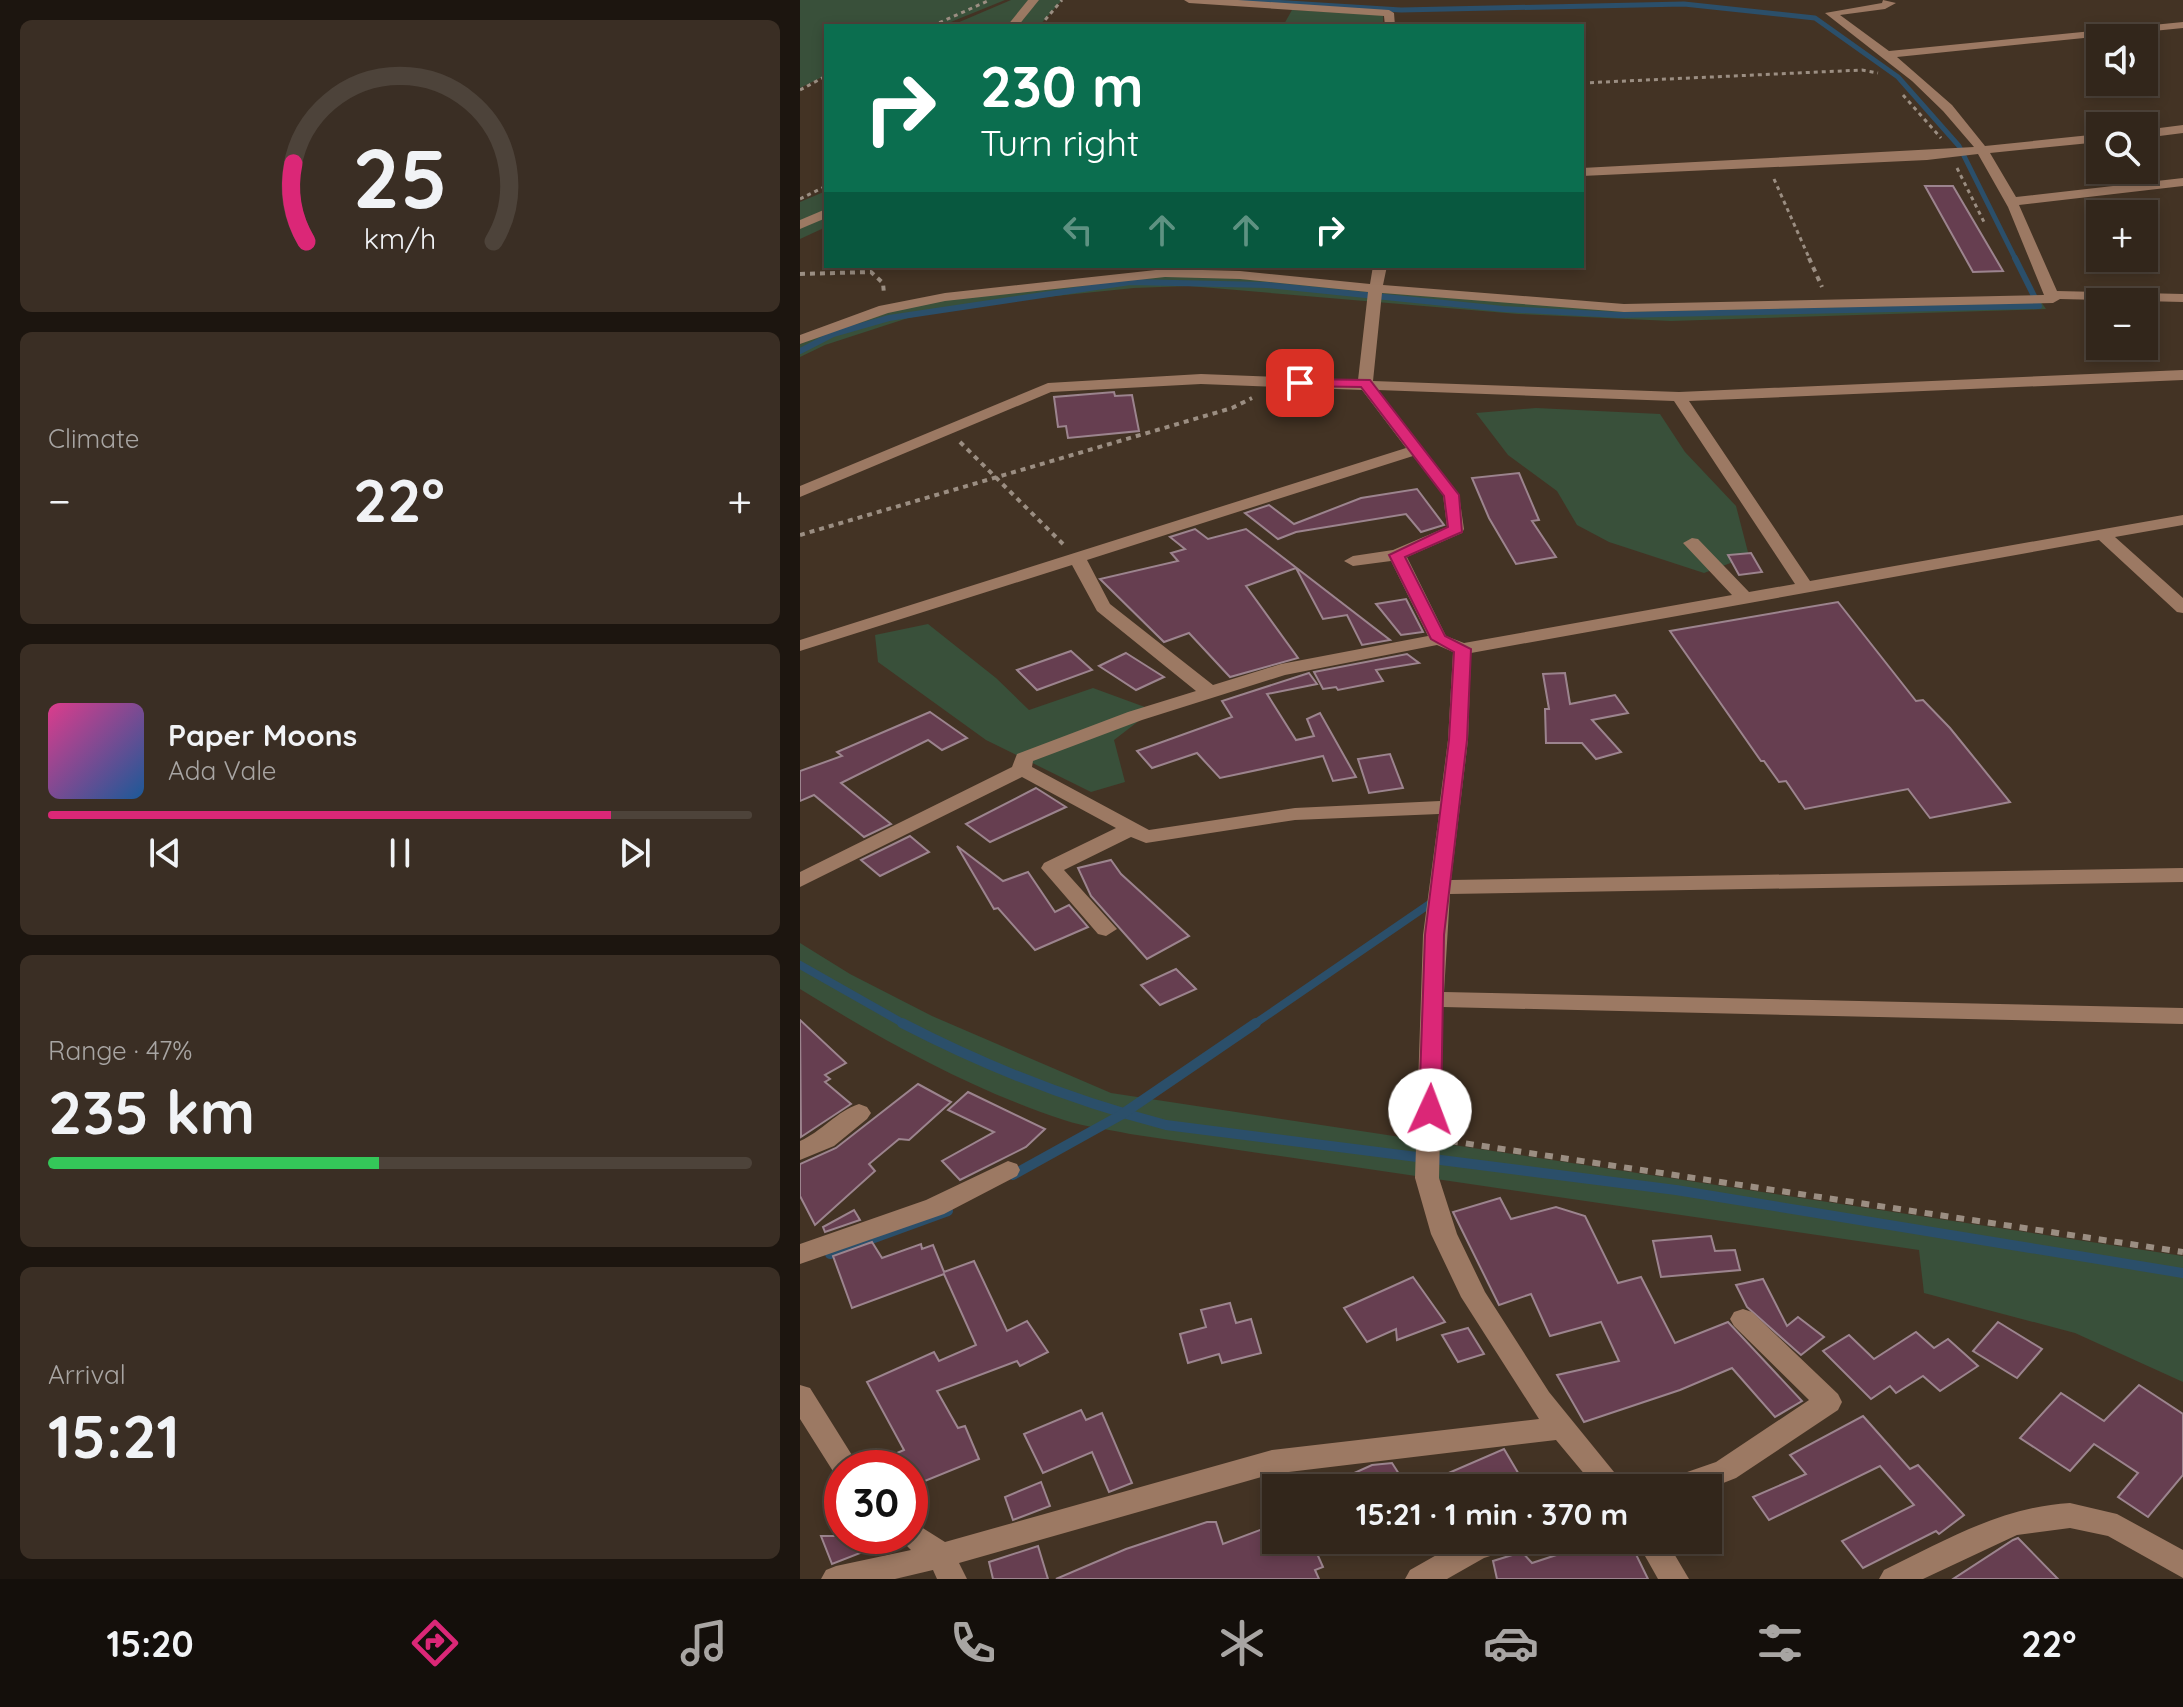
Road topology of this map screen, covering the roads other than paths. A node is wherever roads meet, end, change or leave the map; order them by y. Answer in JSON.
{"nodes":[{"id":1,"x":1034,"y":0,"type":"edge"},
{"id":2,"x":1189,"y":0,"type":"edge"},
{"id":3,"x":1888,"y":0,"type":"edge"},
{"id":4,"x":1014,"y":24,"type":"edge"},
{"id":5,"x":1390,"y":24,"type":"edge"},
{"id":6,"x":2183,"y":25,"type":"edge"},
{"id":7,"x":1886,"y":55,"type":"junction"},
{"id":8,"x":2183,"y":129,"type":"edge"},
{"id":9,"x":2158,"y":132,"type":"edge"},
{"id":10,"x":2086,"y":140,"type":"edge"},
{"id":11,"x":1982,"y":152,"type":"junction"},
{"id":12,"x":1584,"y":172,"type":"edge"},
{"id":13,"x":2183,"y":182,"type":"edge"},
{"id":14,"x":2009,"y":202,"type":"junction"},
{"id":15,"x":824,"y":214,"type":"edge"},
{"id":16,"x":800,"y":225,"type":"edge"},
{"id":17,"x":1380,"y":268,"type":"edge"},
{"id":18,"x":1119,"y":271,"type":"edge"},
{"id":19,"x":1375,"y":292,"type":"junction"},
{"id":20,"x":2052,"y":295,"type":"junction"},
{"id":21,"x":2183,"y":298,"type":"edge"},
{"id":22,"x":800,"y":340,"type":"edge"},
{"id":23,"x":2183,"y":375,"type":"edge"},
{"id":24,"x":1365,"y":383,"type":"junction"},
{"id":25,"x":1679,"y":397,"type":"junction"},
{"id":26,"x":1415,"y":450,"type":"junction"},
{"id":27,"x":800,"y":492,"type":"edge"},
{"id":28,"x":2183,"y":520,"type":"edge"},
{"id":29,"x":2102,"y":534,"type":"junction"},
{"id":30,"x":1692,"y":543,"type":"dead end"},
{"id":31,"x":1397,"y":555,"type":"junction"},
{"id":32,"x":1077,"y":558,"type":"junction"},
{"id":33,"x":1353,"y":561,"type":"dead end"},
{"id":34,"x":1806,"y":588,"type":"junction"},
{"id":35,"x":1745,"y":599,"type":"junction"},
{"id":36,"x":2183,"y":608,"type":"edge"},
{"id":37,"x":1439,"y":639,"type":"junction"},
{"id":38,"x":800,"y":646,"type":"edge"},
{"id":39,"x":1462,"y":649,"type":"junction"},
{"id":40,"x":1210,"y":692,"type":"junction"},
{"id":41,"x":1021,"y":770,"type":"junction"},
{"id":42,"x":1450,"y":807,"type":"junction"},
{"id":43,"x":1133,"y":828,"type":"junction"},
{"id":44,"x":805,"y":872,"type":"edge"},
{"id":45,"x":2183,"y":875,"type":"edge"},
{"id":46,"x":1440,"y":887,"type":"junction"},
{"id":47,"x":1106,"y":929,"type":"dead end"},
{"id":48,"x":1433,"y":999,"type":"junction"},
{"id":49,"x":2183,"y":1016,"type":"edge"},
{"id":50,"x":859,"y":1113,"type":"dead end"},
{"id":51,"x":800,"y":1151,"type":"edge"},
{"id":52,"x":1008,"y":1170,"type":"dead end"},
{"id":53,"x":800,"y":1254,"type":"edge"},
{"id":54,"x":1743,"y":1319,"type":"dead end"},
{"id":55,"x":800,"y":1396,"type":"edge"},
{"id":56,"x":1563,"y":1428,"type":"junction"},
{"id":57,"x":834,"y":1450,"type":"edge"},
{"id":58,"x":1601,"y":1474,"type":"edge"},
{"id":59,"x":1715,"y":1474,"type":"edge"},
{"id":60,"x":928,"y":1550,"type":"edge"},
{"id":61,"x":1465,"y":1554,"type":"edge"},
{"id":62,"x":1659,"y":1554,"type":"edge"},
{"id":63,"x":2183,"y":1565,"type":"edge"},
{"id":64,"x":947,"y":1568,"type":"edge"},
{"id":65,"x":836,"y":1579,"type":"edge"},
{"id":66,"x":1420,"y":1579,"type":"edge"},
{"id":67,"x":1674,"y":1579,"type":"edge"},
{"id":68,"x":1894,"y":1579,"type":"edge"}],
"edges":[{"from":1,"to":4,"type":"street"},
{"from":2,"to":5,"type":"street"},
{"from":3,"to":7,"type":"street"},
{"from":6,"to":7,"type":"street"},
{"from":7,"to":11,"type":"street"},
{"from":8,"to":9,"type":"street"},
{"from":10,"to":11,"type":"street"},
{"from":11,"to":12,"type":"street"},
{"from":11,"to":14,"type":"street"},
{"from":13,"to":14,"type":"street"},
{"from":14,"to":20,"type":"street"},
{"from":15,"to":16,"type":"street"},
{"from":17,"to":19,"type":"street"},
{"from":18,"to":19,"type":"street"},
{"from":18,"to":22,"type":"street"},
{"from":19,"to":20,"type":"street"},
{"from":19,"to":24,"type":"street"},
{"from":20,"to":21,"type":"street"},
{"from":23,"to":25,"type":"street"},
{"from":24,"to":25,"type":"street"},
{"from":24,"to":26,"type":"street"},
{"from":24,"to":27,"type":"street"},
{"from":25,"to":34,"type":"street"},
{"from":26,"to":31,"type":"street"},
{"from":26,"to":32,"type":"street"},
{"from":28,"to":29,"type":"street"},
{"from":29,"to":34,"type":"street"},
{"from":29,"to":36,"type":"street"},
{"from":30,"to":35,"type":"street"},
{"from":31,"to":33,"type":"street"},
{"from":31,"to":37,"type":"street"},
{"from":32,"to":38,"type":"street"},
{"from":32,"to":40,"type":"street"},
{"from":34,"to":35,"type":"street"},
{"from":35,"to":39,"type":"street"},
{"from":37,"to":39,"type":"street"},
{"from":37,"to":40,"type":"street"},
{"from":39,"to":42,"type":"street"},
{"from":40,"to":41,"type":"street"},
{"from":41,"to":43,"type":"street"},
{"from":41,"to":44,"type":"street"},
{"from":42,"to":43,"type":"street"},
{"from":42,"to":46,"type":"street"},
{"from":43,"to":47,"type":"street"},
{"from":45,"to":46,"type":"street"},
{"from":46,"to":48,"type":"street"},
{"from":48,"to":49,"type":"street"},
{"from":48,"to":56,"type":"street"},
{"from":50,"to":51,"type":"street"},
{"from":52,"to":53,"type":"street"},
{"from":54,"to":59,"type":"street"},
{"from":55,"to":57,"type":"street"},
{"from":56,"to":58,"type":"street"},
{"from":56,"to":64,"type":"street"},
{"from":60,"to":64,"type":"street"},
{"from":61,"to":66,"type":"street"},
{"from":62,"to":67,"type":"street"},
{"from":63,"to":68,"type":"street"},
{"from":64,"to":65,"type":"street"}]}
